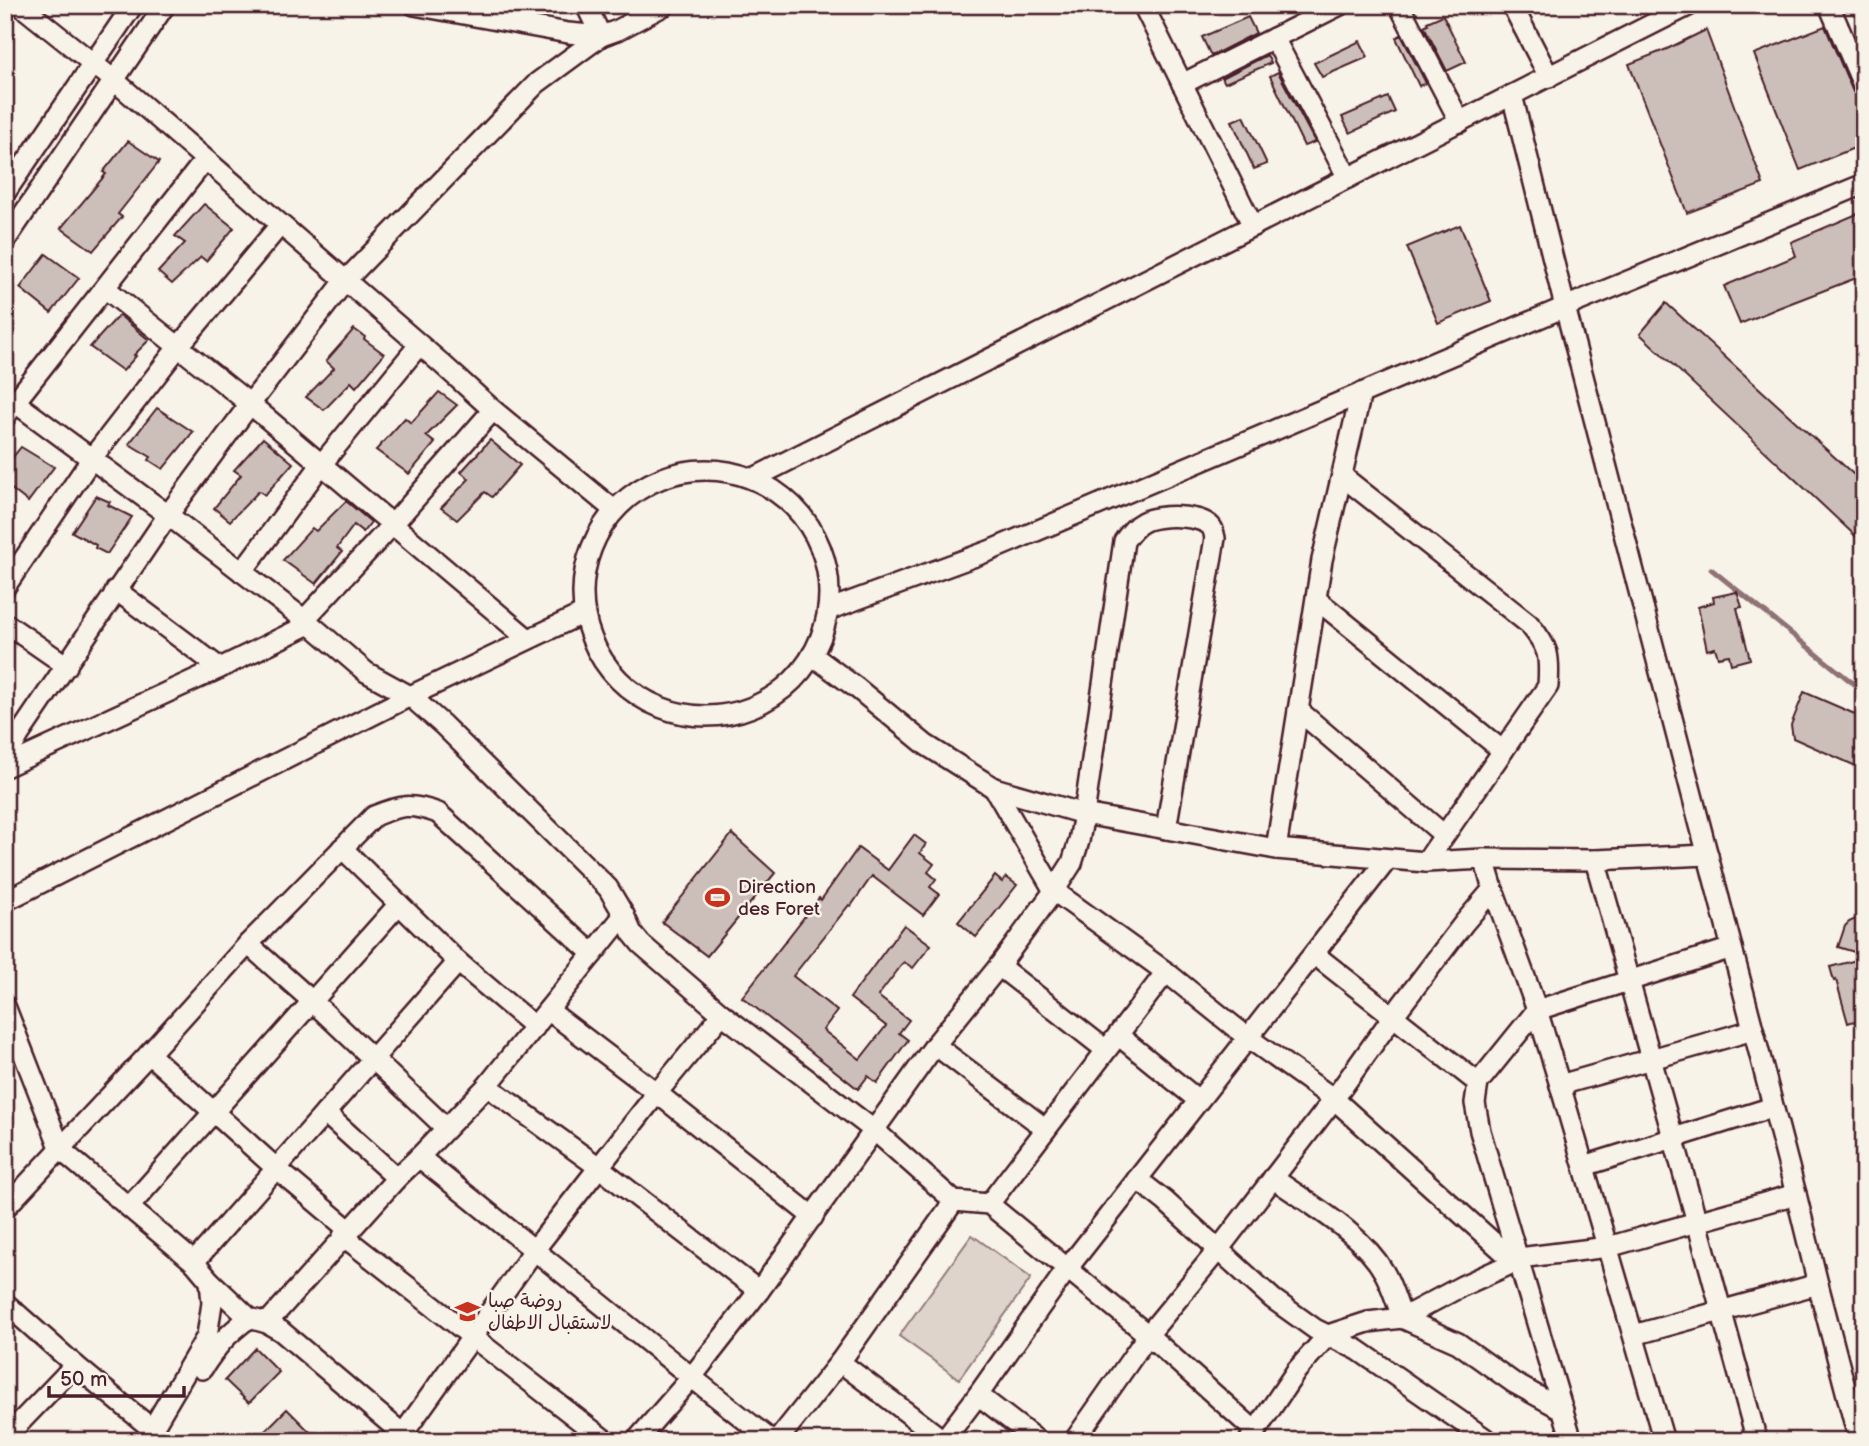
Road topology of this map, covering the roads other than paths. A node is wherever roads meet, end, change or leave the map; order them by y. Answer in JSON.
{"nodes":[{"id":1,"x":20,"y":5,"type":"edge"},
{"id":2,"x":134,"y":5,"type":"edge"},
{"id":3,"x":165,"y":5,"type":"edge"},
{"id":4,"x":414,"y":5,"type":"edge"},
{"id":5,"x":586,"y":5,"type":"edge"},
{"id":6,"x":665,"y":5,"type":"edge"},
{"id":7,"x":1143,"y":5,"type":"edge"},
{"id":8,"x":1340,"y":5,"type":"edge"},
{"id":9,"x":1399,"y":5,"type":"edge"},
{"id":10,"x":1512,"y":5,"type":"edge"},
{"id":11,"x":1690,"y":5,"type":"edge"},
{"id":12,"x":1829,"y":5,"type":"edge"},
{"id":13,"x":1306,"y":13,"type":"edge"},
{"id":14,"x":601,"y":36,"type":"junction"},
{"id":15,"x":1274,"y":38,"type":"junction"},
{"id":16,"x":92,"y":64,"type":"junction"},
{"id":17,"x":1549,"y":77,"type":"junction"},
{"id":18,"x":115,"y":80,"type":"junction"},
{"id":19,"x":1182,"y":84,"type":"junction"},
{"id":20,"x":1864,"y":87,"type":"edge"},
{"id":21,"x":1512,"y":95,"type":"junction"},
{"id":22,"x":1460,"y":122,"type":"junction"},
{"id":23,"x":205,"y":160,"type":"junction"},
{"id":24,"x":1348,"y":178,"type":"junction"},
{"id":25,"x":1864,"y":184,"type":"edge"},
{"id":26,"x":5,"y":192,"type":"edge"},
{"id":27,"x":279,"y":225,"type":"junction"},
{"id":28,"x":1253,"y":226,"type":"junction"},
{"id":29,"x":5,"y":241,"type":"edge"},
{"id":30,"x":345,"y":281,"type":"junction"},
{"id":31,"x":105,"y":288,"type":"junction"},
{"id":32,"x":1565,"y":307,"type":"junction"},
{"id":33,"x":419,"y":345,"type":"junction"},
{"id":34,"x":179,"y":346,"type":"junction"},
{"id":35,"x":1362,"y":393,"type":"junction"},
{"id":36,"x":250,"y":404,"type":"junction"},
{"id":37,"x":9,"y":405,"type":"edge"},
{"id":38,"x":493,"y":410,"type":"junction"},
{"id":39,"x":92,"y":458,"type":"junction"},
{"id":40,"x":321,"y":465,"type":"junction"},
{"id":41,"x":1342,"y":476,"type":"junction"},
{"id":42,"x":752,"y":479,"type":"junction"},
{"id":43,"x":614,"y":510,"type":"junction"},
{"id":44,"x":168,"y":515,"type":"junction"},
{"id":45,"x":393,"y":524,"type":"junction"},
{"id":46,"x":242,"y":572,"type":"junction"},
{"id":47,"x":5,"y":587,"type":"edge"},
{"id":48,"x":116,"y":590,"type":"junction"},
{"id":49,"x":1316,"y":599,"type":"junction"},
{"id":50,"x":828,"y":610,"type":"junction"},
{"id":51,"x":584,"y":612,"type":"junction"},
{"id":52,"x":307,"y":622,"type":"junction"},
{"id":53,"x":5,"y":623,"type":"edge"},
{"id":54,"x":528,"y":639,"type":"junction"},
{"id":55,"x":812,"y":655,"type":"junction"},
{"id":56,"x":67,"y":666,"type":"junction"},
{"id":57,"x":220,"y":668,"type":"junction"},
{"id":58,"x":410,"y":696,"type":"junction"},
{"id":59,"x":1298,"y":710,"type":"junction"},
{"id":60,"x":1503,"y":751,"type":"junction"},
{"id":61,"x":5,"y":760,"type":"edge"},
{"id":62,"x":5,"y":767,"type":"edge"},
{"id":63,"x":994,"y":788,"type":"junction"},
{"id":64,"x":1084,"y":814,"type":"junction"},
{"id":65,"x":1166,"y":829,"type":"junction"},
{"id":66,"x":1444,"y":835,"type":"junction"},
{"id":67,"x":342,"y":848,"type":"junction"},
{"id":68,"x":1276,"y":849,"type":"junction"},
{"id":69,"x":1708,"y":855,"type":"junction"},
{"id":70,"x":1484,"y":859,"type":"junction"},
{"id":71,"x":1387,"y":860,"type":"junction"},
{"id":72,"x":1595,"y":860,"type":"junction"},
{"id":73,"x":1426,"y":862,"type":"junction"},
{"id":74,"x":1493,"y":889,"type":"junction"},
{"id":75,"x":1054,"y":891,"type":"junction"},
{"id":76,"x":5,"y":901,"type":"edge"},
{"id":77,"x":399,"y":904,"type":"junction"},
{"id":78,"x":624,"y":915,"type":"junction"},
{"id":79,"x":248,"y":944,"type":"junction"},
{"id":80,"x":1732,"y":948,"type":"junction"},
{"id":81,"x":593,"y":954,"type":"junction"},
{"id":82,"x":1314,"y":954,"type":"junction"},
{"id":83,"x":458,"y":962,"type":"junction"},
{"id":84,"x":999,"y":966,"type":"junction"},
{"id":85,"x":1166,"y":972,"type":"junction"},
{"id":86,"x":1629,"y":981,"type":"junction"},
{"id":87,"x":312,"y":1001,"type":"junction"},
{"id":88,"x":5,"y":1006,"type":"edge"},
{"id":89,"x":548,"y":1010,"type":"junction"},
{"id":90,"x":1537,"y":1010,"type":"junction"},
{"id":91,"x":722,"y":1014,"type":"junction"},
{"id":92,"x":1394,"y":1015,"type":"junction"},
{"id":93,"x":535,"y":1027,"type":"junction"},
{"id":94,"x":1753,"y":1030,"type":"junction"},
{"id":95,"x":1247,"y":1037,"type":"junction"},
{"id":96,"x":1112,"y":1043,"type":"junction"},
{"id":97,"x":935,"y":1045,"type":"junction"},
{"id":98,"x":149,"y":1054,"type":"junction"},
{"id":99,"x":373,"y":1059,"type":"junction"},
{"id":100,"x":1651,"y":1059,"type":"junction"},
{"id":101,"x":1478,"y":1083,"type":"junction"},
{"id":102,"x":1560,"y":1085,"type":"junction"},
{"id":103,"x":487,"y":1086,"type":"junction"},
{"id":104,"x":657,"y":1093,"type":"junction"},
{"id":105,"x":1334,"y":1099,"type":"junction"},
{"id":106,"x":1198,"y":1100,"type":"junction"},
{"id":107,"x":1773,"y":1107,"type":"junction"},
{"id":108,"x":214,"y":1112,"type":"junction"},
{"id":109,"x":325,"y":1113,"type":"junction"},
{"id":110,"x":446,"y":1128,"type":"junction"},
{"id":111,"x":1046,"y":1129,"type":"junction"},
{"id":112,"x":875,"y":1131,"type":"junction"},
{"id":113,"x":1674,"y":1138,"type":"junction"},
{"id":114,"x":61,"y":1150,"type":"junction"},
{"id":115,"x":419,"y":1157,"type":"junction"},
{"id":116,"x":1584,"y":1166,"type":"junction"},
{"id":117,"x":600,"y":1168,"type":"junction"},
{"id":118,"x":277,"y":1169,"type":"junction"},
{"id":119,"x":397,"y":1178,"type":"junction"},
{"id":120,"x":1273,"y":1178,"type":"junction"},
{"id":121,"x":1137,"y":1179,"type":"junction"},
{"id":122,"x":1796,"y":1194,"type":"junction"},
{"id":123,"x":954,"y":1201,"type":"junction"},
{"id":124,"x":989,"y":1204,"type":"junction"},
{"id":125,"x":129,"y":1207,"type":"junction"},
{"id":126,"x":5,"y":1208,"type":"edge"},
{"id":127,"x":813,"y":1217,"type":"junction"},
{"id":128,"x":1697,"y":1222,"type":"junction"},
{"id":129,"x":346,"y":1233,"type":"junction"},
{"id":130,"x":1608,"y":1247,"type":"junction"},
{"id":131,"x":535,"y":1249,"type":"junction"},
{"id":132,"x":1218,"y":1250,"type":"junction"},
{"id":133,"x":1517,"y":1260,"type":"junction"},
{"id":134,"x":194,"y":1262,"type":"junction"},
{"id":135,"x":1067,"y":1269,"type":"junction"},
{"id":136,"x":210,"y":1281,"type":"junction"},
{"id":137,"x":1818,"y":1284,"type":"junction"},
{"id":138,"x":759,"y":1291,"type":"junction"},
{"id":139,"x":5,"y":1303,"type":"edge"},
{"id":140,"x":1721,"y":1310,"type":"junction"},
{"id":141,"x":1402,"y":1318,"type":"junction"},
{"id":142,"x":258,"y":1321,"type":"junction"},
{"id":143,"x":1148,"y":1335,"type":"junction"},
{"id":144,"x":1328,"y":1335,"type":"junction"},
{"id":145,"x":1634,"y":1335,"type":"junction"},
{"id":146,"x":472,"y":1337,"type":"junction"},
{"id":147,"x":840,"y":1362,"type":"junction"},
{"id":148,"x":75,"y":1365,"type":"junction"},
{"id":149,"x":691,"y":1378,"type":"junction"},
{"id":150,"x":978,"y":1395,"type":"junction"},
{"id":151,"x":1563,"y":1410,"type":"junction"},
{"id":152,"x":1252,"y":1436,"type":"edge"},
{"id":153,"x":6,"y":1437,"type":"edge"},
{"id":154,"x":151,"y":1437,"type":"edge"},
{"id":155,"x":407,"y":1437,"type":"edge"},
{"id":156,"x":10,"y":1441,"type":"edge"},
{"id":157,"x":606,"y":1441,"type":"edge"},
{"id":158,"x":636,"y":1441,"type":"edge"},
{"id":159,"x":774,"y":1441,"type":"edge"},
{"id":160,"x":943,"y":1441,"type":"edge"},
{"id":161,"x":1038,"y":1441,"type":"edge"},
{"id":162,"x":1074,"y":1441,"type":"edge"},
{"id":163,"x":1489,"y":1441,"type":"edge"},
{"id":164,"x":1572,"y":1441,"type":"edge"},
{"id":165,"x":1664,"y":1441,"type":"edge"},
{"id":166,"x":1757,"y":1441,"type":"edge"},
{"id":167,"x":1859,"y":1441,"type":"edge"}],
"edges":[{"from":1,"to":16,"type":"street"},
{"from":2,"to":16,"type":"street"},
{"from":3,"to":18,"type":"street"},
{"from":4,"to":14,"type":"street"},
{"from":5,"to":14,"type":"street"},
{"from":6,"to":14,"type":"street"},
{"from":7,"to":19,"type":"street"},
{"from":8,"to":13,"type":"street"},
{"from":9,"to":22,"type":"street"},
{"from":10,"to":17,"type":"street"},
{"from":11,"to":17,"type":"street"},
{"from":12,"to":20,"type":"street"},
{"from":13,"to":15,"type":"street"},
{"from":14,"to":30,"type":"street"},
{"from":15,"to":19,"type":"street"},
{"from":15,"to":24,"type":"street"},
{"from":16,"to":18,"type":"street"},
{"from":16,"to":26,"type":"street"},
{"from":17,"to":21,"type":"street"},
{"from":18,"to":23,"type":"street"},
{"from":18,"to":29,"type":"street"},
{"from":19,"to":28,"type":"street"},
{"from":21,"to":22,"type":"street"},
{"from":21,"to":32,"type":"street"},
{"from":22,"to":24,"type":"street"},
{"from":23,"to":27,"type":"street"},
{"from":23,"to":31,"type":"street"},
{"from":24,"to":28,"type":"street"},
{"from":25,"to":32,"type":"street"},
{"from":27,"to":30,"type":"street"},
{"from":27,"to":34,"type":"street"},
{"from":28,"to":42,"type":"street"},
{"from":30,"to":33,"type":"street"},
{"from":30,"to":36,"type":"street"},
{"from":31,"to":34,"type":"street"},
{"from":31,"to":37,"type":"street"},
{"from":32,"to":35,"type":"street"},
{"from":32,"to":69,"type":"street"},
{"from":33,"to":38,"type":"street"},
{"from":33,"to":40,"type":"street"},
{"from":34,"to":36,"type":"street"},
{"from":34,"to":39,"type":"street"},
{"from":35,"to":41,"type":"street"},
{"from":35,"to":50,"type":"street"},
{"from":36,"to":40,"type":"street"},
{"from":36,"to":44,"type":"street"},
{"from":37,"to":39,"type":"street"},
{"from":38,"to":43,"type":"street"},
{"from":38,"to":45,"type":"street"},
{"from":39,"to":44,"type":"street"},
{"from":39,"to":47,"type":"street"},
{"from":40,"to":45,"type":"street"},
{"from":40,"to":46,"type":"street"},
{"from":41,"to":49,"type":"street"},
{"from":41,"to":60,"type":"street"},
{"from":42,"to":43,"type":"street"},
{"from":42,"to":50,"type":"street"},
{"from":43,"to":51,"type":"street"},
{"from":44,"to":46,"type":"street"},
{"from":44,"to":48,"type":"street"},
{"from":45,"to":52,"type":"street"},
{"from":45,"to":54,"type":"street"},
{"from":46,"to":52,"type":"street"},
{"from":48,"to":56,"type":"street"},
{"from":48,"to":57,"type":"street"},
{"from":49,"to":59,"type":"street"},
{"from":49,"to":60,"type":"street"},
{"from":50,"to":55,"type":"street"},
{"from":51,"to":54,"type":"street"},
{"from":51,"to":55,"type":"street"},
{"from":52,"to":57,"type":"street"},
{"from":52,"to":58,"type":"street"},
{"from":53,"to":56,"type":"street"},
{"from":54,"to":58,"type":"street"},
{"from":55,"to":63,"type":"street"},
{"from":56,"to":61,"type":"street"},
{"from":57,"to":62,"type":"street"},
{"from":58,"to":76,"type":"street"},
{"from":58,"to":78,"type":"street"},
{"from":59,"to":66,"type":"street"},
{"from":59,"to":68,"type":"street"},
{"from":60,"to":66,"type":"street"},
{"from":63,"to":64,"type":"street"},
{"from":63,"to":75,"type":"street"},
{"from":64,"to":65,"type":"street"},
{"from":64,"to":65,"type":"street"},
{"from":64,"to":75,"type":"street"},
{"from":65,"to":68,"type":"street"},
{"from":66,"to":73,"type":"street"},
{"from":67,"to":77,"type":"street"},
{"from":67,"to":79,"type":"street"},
{"from":67,"to":81,"type":"street"},
{"from":68,"to":71,"type":"street"},
{"from":69,"to":72,"type":"street"},
{"from":69,"to":80,"type":"street"},
{"from":70,"to":72,"type":"street"},
{"from":70,"to":73,"type":"street"},
{"from":70,"to":74,"type":"street"},
{"from":71,"to":73,"type":"street"},
{"from":71,"to":82,"type":"street"},
{"from":72,"to":86,"type":"street"},
{"from":74,"to":90,"type":"street"},
{"from":74,"to":92,"type":"street"},
{"from":75,"to":84,"type":"street"},
{"from":75,"to":85,"type":"street"},
{"from":77,"to":83,"type":"street"},
{"from":77,"to":87,"type":"street"},
{"from":78,"to":81,"type":"street"},
{"from":78,"to":91,"type":"street"},
{"from":79,"to":87,"type":"street"},
{"from":79,"to":98,"type":"street"},
{"from":80,"to":86,"type":"street"},
{"from":80,"to":94,"type":"street"},
{"from":81,"to":89,"type":"street"},
{"from":82,"to":92,"type":"street"},
{"from":82,"to":95,"type":"street"},
{"from":83,"to":93,"type":"street"},
{"from":83,"to":99,"type":"street"},
{"from":84,"to":96,"type":"street"},
{"from":84,"to":97,"type":"street"},
{"from":85,"to":95,"type":"street"},
{"from":85,"to":96,"type":"street"},
{"from":86,"to":90,"type":"street"},
{"from":86,"to":100,"type":"street"},
{"from":87,"to":99,"type":"street"},
{"from":87,"to":108,"type":"street"},
{"from":88,"to":114,"type":"street"},
{"from":89,"to":93,"type":"street"},
{"from":89,"to":104,"type":"street"},
{"from":90,"to":101,"type":"street"},
{"from":90,"to":102,"type":"street"},
{"from":91,"to":104,"type":"street"},
{"from":91,"to":112,"type":"street"},
{"from":92,"to":101,"type":"street"},
{"from":92,"to":105,"type":"street"},
{"from":93,"to":103,"type":"street"},
{"from":94,"to":100,"type":"street"},
{"from":94,"to":107,"type":"street"},
{"from":95,"to":105,"type":"street"},
{"from":95,"to":106,"type":"street"},
{"from":96,"to":106,"type":"street"},
{"from":96,"to":111,"type":"street"},
{"from":97,"to":111,"type":"street"},
{"from":97,"to":112,"type":"street"},
{"from":98,"to":108,"type":"street"},
{"from":98,"to":114,"type":"street"},
{"from":99,"to":109,"type":"street"},
{"from":99,"to":110,"type":"street"},
{"from":100,"to":102,"type":"street"},
{"from":100,"to":113,"type":"street"},
{"from":101,"to":133,"type":"street"},
{"from":102,"to":116,"type":"street"},
{"from":103,"to":110,"type":"street"},
{"from":103,"to":117,"type":"street"},
{"from":104,"to":117,"type":"street"},
{"from":104,"to":127,"type":"street"},
{"from":105,"to":120,"type":"street"},
{"from":105,"to":133,"type":"street"},
{"from":106,"to":121,"type":"street"},
{"from":107,"to":113,"type":"street"},
{"from":107,"to":122,"type":"street"},
{"from":108,"to":118,"type":"street"},
{"from":108,"to":125,"type":"street"},
{"from":109,"to":118,"type":"street"},
{"from":109,"to":119,"type":"street"},
{"from":110,"to":115,"type":"street"},
{"from":111,"to":124,"type":"street"},
{"from":112,"to":123,"type":"street"},
{"from":112,"to":127,"type":"street"},
{"from":113,"to":116,"type":"street"},
{"from":113,"to":128,"type":"street"},
{"from":114,"to":125,"type":"street"},
{"from":114,"to":126,"type":"street"},
{"from":115,"to":119,"type":"street"},
{"from":115,"to":131,"type":"street"},
{"from":116,"to":130,"type":"street"},
{"from":117,"to":131,"type":"street"},
{"from":117,"to":138,"type":"street"},
{"from":118,"to":129,"type":"street"},
{"from":118,"to":134,"type":"street"},
{"from":119,"to":129,"type":"street"},
{"from":120,"to":132,"type":"street"},
{"from":120,"to":141,"type":"street"},
{"from":121,"to":132,"type":"street"},
{"from":121,"to":135,"type":"street"},
{"from":122,"to":128,"type":"street"},
{"from":122,"to":137,"type":"street"},
{"from":123,"to":124,"type":"street"},
{"from":123,"to":147,"type":"street"},
{"from":124,"to":135,"type":"street"},
{"from":125,"to":134,"type":"street"},
{"from":127,"to":138,"type":"street"},
{"from":128,"to":130,"type":"street"},
{"from":128,"to":140,"type":"street"},
{"from":129,"to":142,"type":"street"},
{"from":129,"to":146,"type":"street"},
{"from":130,"to":133,"type":"street"},
{"from":130,"to":145,"type":"street"},
{"from":131,"to":146,"type":"street"},
{"from":131,"to":149,"type":"street"},
{"from":132,"to":143,"type":"street"},
{"from":132,"to":144,"type":"street"},
{"from":133,"to":141,"type":"street"},
{"from":133,"to":151,"type":"street"},
{"from":134,"to":136,"type":"street"},
{"from":135,"to":143,"type":"street"},
{"from":135,"to":150,"type":"street"},
{"from":136,"to":142,"type":"street"},
{"from":136,"to":154,"type":"street"},
{"from":137,"to":140,"type":"street"},
{"from":137,"to":167,"type":"street"},
{"from":138,"to":149,"type":"street"},
{"from":139,"to":148,"type":"street"},
{"from":140,"to":145,"type":"street"},
{"from":140,"to":166,"type":"street"},
{"from":141,"to":144,"type":"street"},
{"from":141,"to":151,"type":"street"},
{"from":142,"to":154,"type":"street"},
{"from":142,"to":155,"type":"street"},
{"from":143,"to":152,"type":"street"},
{"from":143,"to":162,"type":"street"},
{"from":144,"to":152,"type":"street"},
{"from":144,"to":163,"type":"street"},
{"from":145,"to":165,"type":"street"},
{"from":146,"to":155,"type":"street"},
{"from":146,"to":157,"type":"street"},
{"from":147,"to":159,"type":"street"},
{"from":147,"to":160,"type":"street"},
{"from":148,"to":153,"type":"street"},
{"from":148,"to":154,"type":"street"},
{"from":149,"to":158,"type":"street"},
{"from":149,"to":159,"type":"street"},
{"from":150,"to":160,"type":"street"},
{"from":150,"to":161,"type":"street"},
{"from":151,"to":164,"type":"street"},
{"from":153,"to":156,"type":"street"}]}
